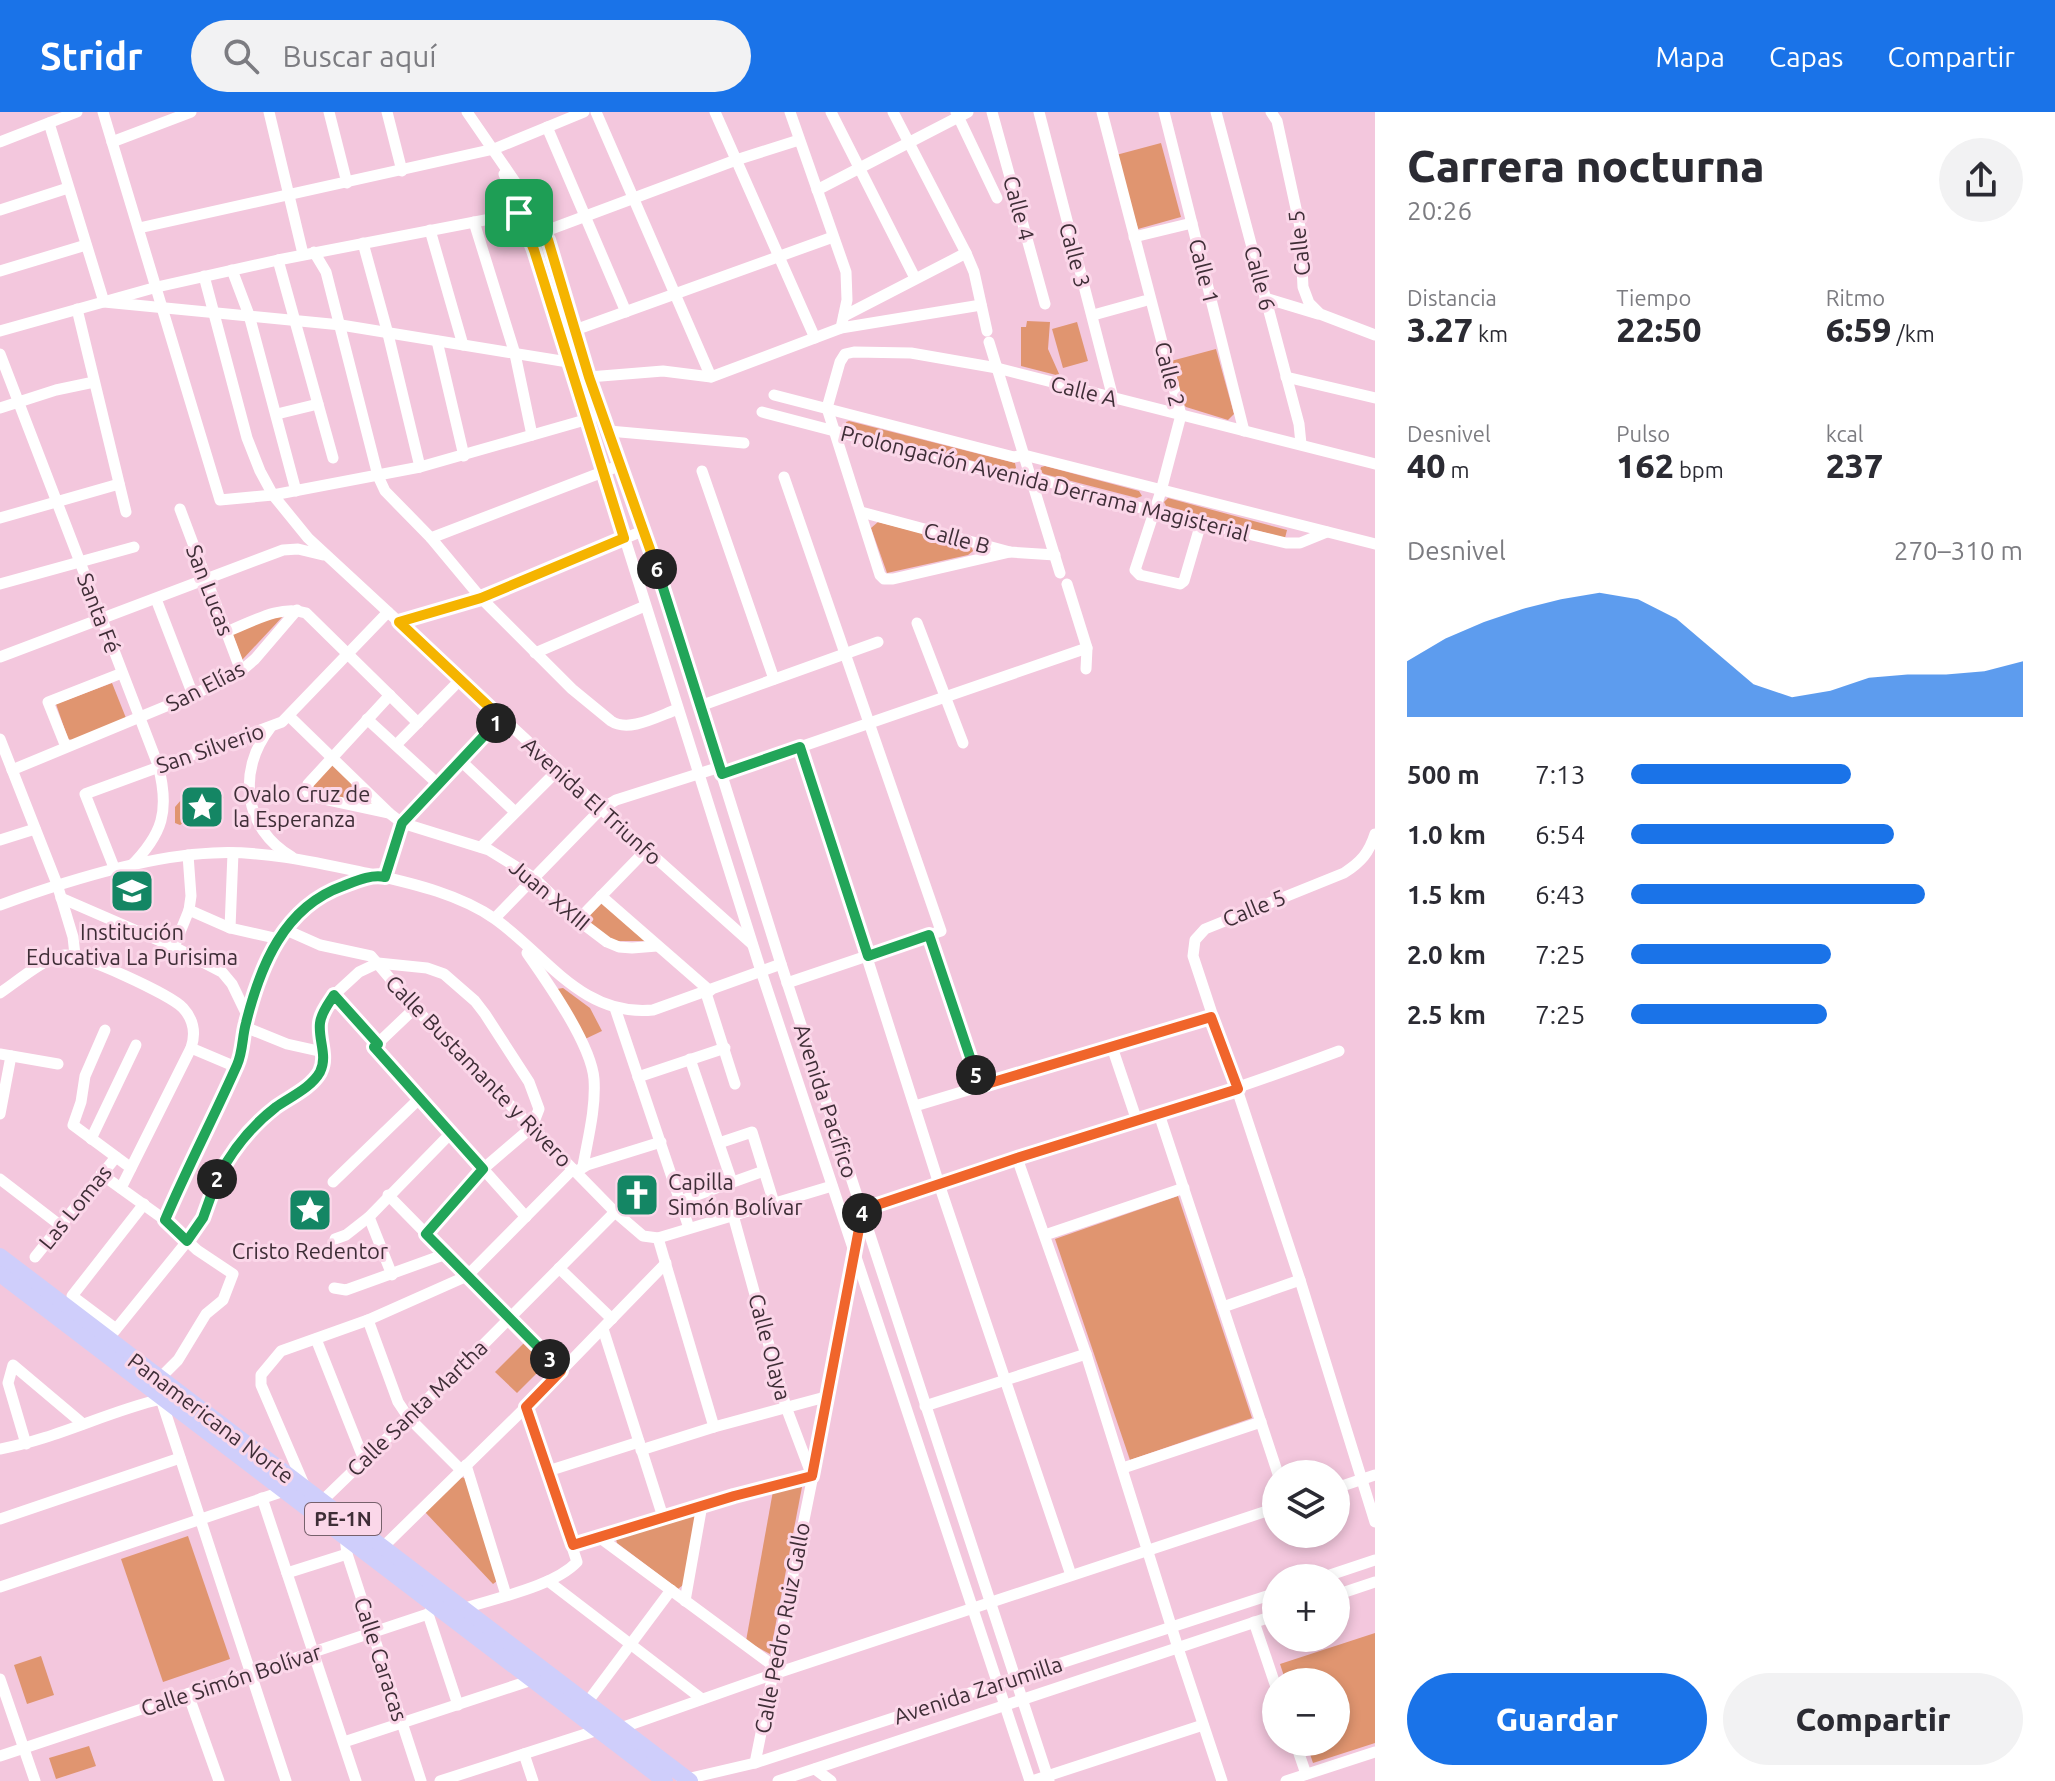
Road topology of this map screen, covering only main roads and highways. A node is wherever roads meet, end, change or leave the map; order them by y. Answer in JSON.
{"nodes":[{"id":1,"x":0,"y":1256,"type":"edge"},
{"id":2,"x":0,"y":1274,"type":"edge"},
{"id":3,"x":686,"y":1780,"type":"edge"},
{"id":4,"x":665,"y":1781,"type":"edge"}],
"edges":[{"from":1,"to":3,"type":"highway","name":"Panamericana Norte","number":"PE-1N"},
{"from":2,"to":4,"type":"highway","name":"Panamericana Norte","number":"PE-1N"}]}
